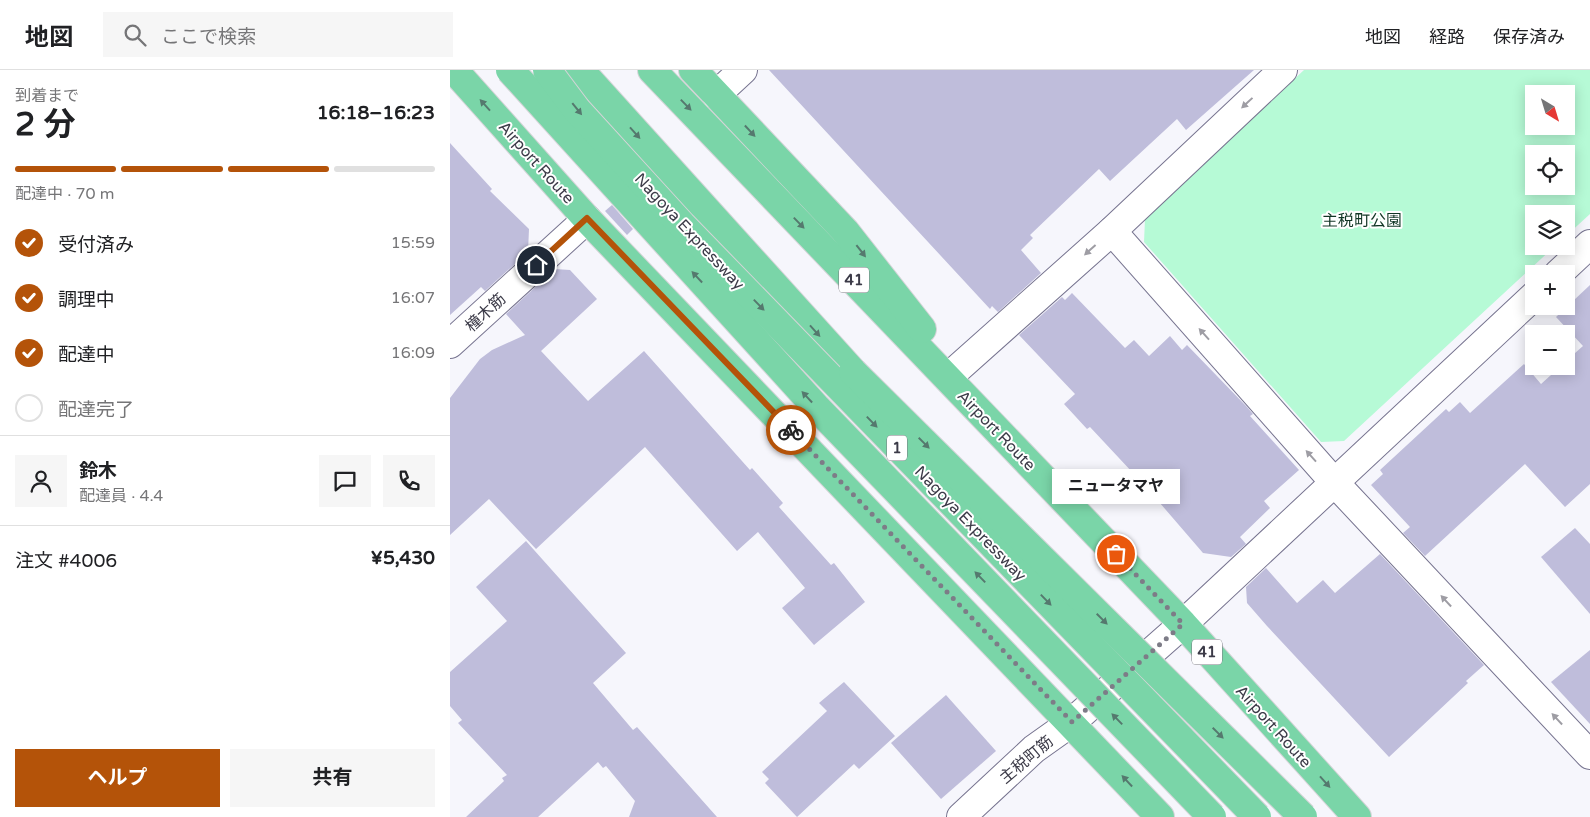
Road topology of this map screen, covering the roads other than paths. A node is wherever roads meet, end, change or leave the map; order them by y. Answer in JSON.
{"nodes":[{"id":1,"x":454,"y":70,"type":"edge"},
{"id":2,"x":510,"y":70,"type":"edge"},
{"id":3,"x":547,"y":70,"type":"edge"},
{"id":4,"x":580,"y":70,"type":"edge"},
{"id":5,"x":652,"y":70,"type":"edge"},
{"id":6,"x":693,"y":70,"type":"edge"},
{"id":7,"x":743,"y":70,"type":"edge"},
{"id":8,"x":1283,"y":70,"type":"edge"},
{"id":9,"x":716,"y":95,"type":"junction"},
{"id":10,"x":587,"y":218,"type":"junction"},
{"id":11,"x":1112,"y":231,"type":"junction"},
{"id":12,"x":1590,"y":244,"type":"edge"},
{"id":13,"x":1568,"y":265,"type":"edge"},
{"id":14,"x":1525,"y":304,"type":"edge"},
{"id":15,"x":450,"y":344,"type":"edge"},
{"id":16,"x":955,"y":370,"type":"junction"},
{"id":17,"x":1334,"y":482,"type":"junction"},
{"id":18,"x":1055,"y":490,"type":"junction"},
{"id":19,"x":1183,"y":624,"type":"junction"},
{"id":20,"x":1072,"y":722,"type":"junction"},
{"id":21,"x":1590,"y":755,"type":"edge"},
{"id":22,"x":960,"y":817,"type":"edge"},
{"id":23,"x":1160,"y":817,"type":"edge"},
{"id":24,"x":1212,"y":817,"type":"edge"},
{"id":25,"x":1257,"y":817,"type":"edge"},
{"id":26,"x":1303,"y":817,"type":"edge"},
{"id":27,"x":1357,"y":817,"type":"edge"}],
"edges":[{"from":10,"to":1,"type":"highway","name":"Airport Route","one_way":true},
{"from":24,"to":2,"type":"highway","name":"Nagoya Expressway","number":"1","one_way":true,"bridge":true},
{"from":3,"to":25,"type":"highway","name":"Nagoya Expressway","number":"1","one_way":true,"bridge":true},
{"from":4,"to":26,"type":"highway","one_way":true,"bridge":true},
{"from":5,"to":18,"type":"highway","name":"Airport Route","number":"41","one_way":true},
{"from":6,"to":9,"type":"highway","number":"41"},
{"from":7,"to":9,"type":"street"},
{"from":8,"to":11,"type":"street","one_way":true},
{"from":9,"to":16,"type":"highway","number":"41","one_way":true},
{"from":10,"to":15,"type":"street","name":"橦木筋"},
{"from":10,"to":20,"type":"highway","name":"Airport Route"},
{"from":11,"to":16,"type":"street","one_way":true},
{"from":17,"to":11,"type":"street","one_way":true},
{"from":12,"to":13,"type":"street"},
{"from":14,"to":17,"type":"street","name":"主税町筋"},
{"from":16,"to":18,"type":"highway","number":"41"},
{"from":17,"to":19,"type":"street","name":"主税町筋"},
{"from":21,"to":17,"type":"street","one_way":true},
{"from":18,"to":19,"type":"highway","name":"Airport Route","number":"41"},
{"from":19,"to":20,"type":"street","name":"主税町筋"},
{"from":19,"to":27,"type":"highway","name":"Airport Route","number":"41","one_way":true},
{"from":20,"to":22,"type":"street","name":"主税町筋"},
{"from":23,"to":20,"type":"highway","name":"Airport Route","one_way":true}]}
